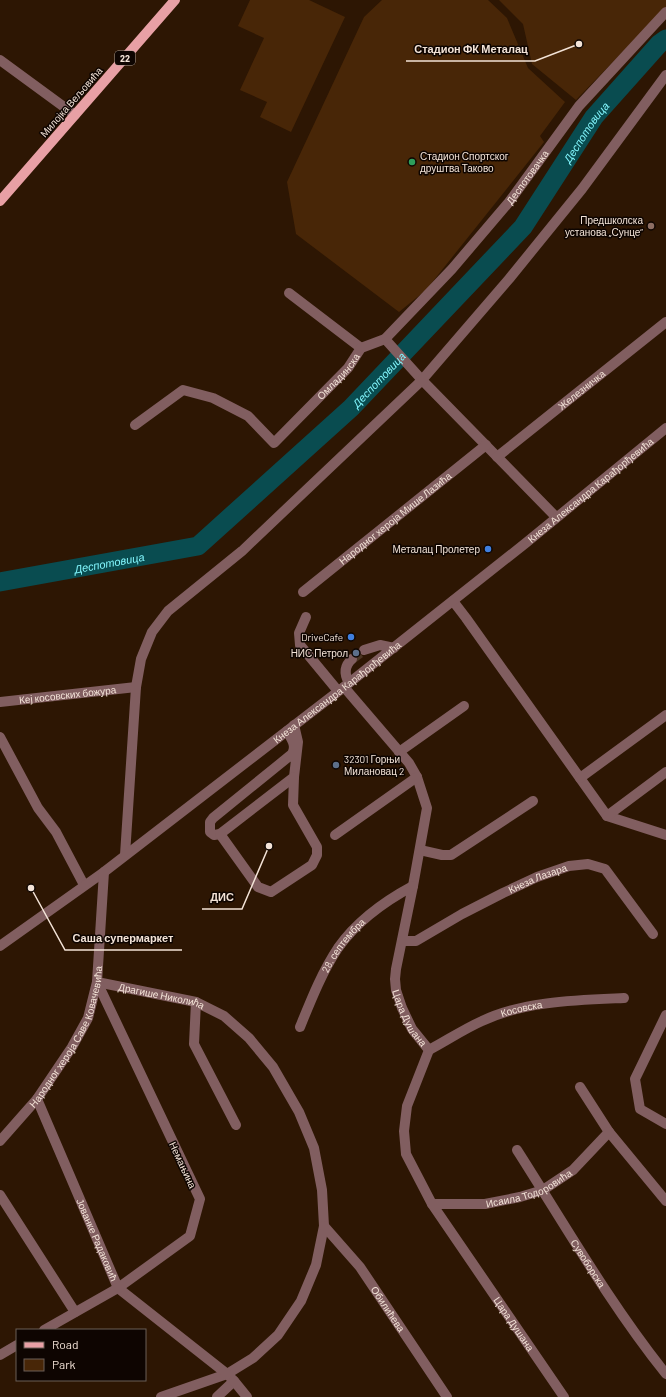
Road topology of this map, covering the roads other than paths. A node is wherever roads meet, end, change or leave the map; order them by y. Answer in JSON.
{"nodes":[{"id":1,"x":175,"y":0,"type":"edge"},
{"id":2,"x":666,"y":12,"type":"edge"},
{"id":3,"x":0,"y":60,"type":"edge"},
{"id":4,"x":666,"y":75,"type":"edge"},
{"id":5,"x":75,"y":115,"type":"junction"},
{"id":6,"x":0,"y":201,"type":"edge"},
{"id":7,"x":289,"y":293,"type":"dead end"},
{"id":8,"x":666,"y":322,"type":"edge"},
{"id":9,"x":387,"y":342,"type":"junction"},
{"id":10,"x":361,"y":348,"type":"junction"},
{"id":11,"x":422,"y":380,"type":"junction"},
{"id":12,"x":135,"y":425,"type":"dead end"},
{"id":13,"x":666,"y":428,"type":"edge"},
{"id":14,"x":486,"y":444,"type":"junction"},
{"id":15,"x":497,"y":457,"type":"junction"},
{"id":16,"x":556,"y":517,"type":"junction"},
{"id":17,"x":303,"y":592,"type":"dead end"},
{"id":18,"x":453,"y":601,"type":"junction"},
{"id":19,"x":306,"y":617,"type":"dead end"},
{"id":20,"x":394,"y":648,"type":"junction"},
{"id":21,"x":364,"y":650,"type":"tunnel mouth"},
{"id":22,"x":352,"y":659,"type":"tunnel mouth"},
{"id":23,"x":136,"y":687,"type":"junction"},
{"id":24,"x":344,"y":687,"type":"junction"},
{"id":25,"x":0,"y":702,"type":"edge"},
{"id":26,"x":464,"y":706,"type":"dead end"},
{"id":27,"x":666,"y":714,"type":"edge"},
{"id":28,"x":290,"y":728,"type":"junction"},
{"id":29,"x":0,"y":737,"type":"edge"},
{"id":30,"x":400,"y":752,"type":"junction"},
{"id":31,"x":666,"y":772,"type":"edge"},
{"id":32,"x":294,"y":777,"type":"junction"},
{"id":33,"x":418,"y":777,"type":"junction"},
{"id":34,"x":580,"y":778,"type":"junction"},
{"id":35,"x":533,"y":801,"type":"dead end"},
{"id":36,"x":608,"y":816,"type":"junction"},
{"id":37,"x":220,"y":834,"type":"junction"},
{"id":38,"x":666,"y":834,"type":"edge"},
{"id":39,"x":335,"y":836,"type":"dead end"},
{"id":40,"x":420,"y":850,"type":"junction"},
{"id":41,"x":124,"y":855,"type":"junction"},
{"id":42,"x":104,"y":872,"type":"junction"},
{"id":43,"x":84,"y":885,"type":"junction"},
{"id":44,"x":413,"y":886,"type":"junction"},
{"id":45,"x":653,"y":934,"type":"dead end"},
{"id":46,"x":402,"y":941,"type":"junction"},
{"id":47,"x":0,"y":946,"type":"edge"},
{"id":48,"x":97,"y":982,"type":"junction"},
{"id":49,"x":624,"y":998,"type":"dead end"},
{"id":50,"x":196,"y":1002,"type":"junction"},
{"id":51,"x":666,"y":1015,"type":"edge"},
{"id":52,"x":300,"y":1027,"type":"dead end"},
{"id":53,"x":429,"y":1050,"type":"junction"},
{"id":54,"x":580,"y":1087,"type":"dead end"},
{"id":55,"x":37,"y":1099,"type":"junction"},
{"id":56,"x":666,"y":1124,"type":"edge"},
{"id":57,"x":236,"y":1125,"type":"dead end"},
{"id":58,"x":609,"y":1132,"type":"junction"},
{"id":59,"x":0,"y":1141,"type":"edge"},
{"id":60,"x":517,"y":1150,"type":"dead end"},
{"id":61,"x":543,"y":1190,"type":"junction"},
{"id":62,"x":0,"y":1195,"type":"edge"},
{"id":63,"x":666,"y":1201,"type":"edge"},
{"id":64,"x":432,"y":1204,"type":"junction"},
{"id":65,"x":324,"y":1226,"type":"junction"},
{"id":66,"x":118,"y":1288,"type":"junction"},
{"id":67,"x":75,"y":1312,"type":"junction"},
{"id":68,"x":46,"y":1329,"type":"edge"},
{"id":69,"x":16,"y":1346,"type":"edge"},
{"id":70,"x":0,"y":1355,"type":"edge"},
{"id":71,"x":666,"y":1374,"type":"edge"},
{"id":72,"x":231,"y":1377,"type":"junction"},
{"id":73,"x":161,"y":1397,"type":"edge"},
{"id":74,"x":217,"y":1397,"type":"edge"},
{"id":75,"x":247,"y":1397,"type":"edge"},
{"id":76,"x":446,"y":1397,"type":"edge"},
{"id":77,"x":564,"y":1397,"type":"edge"}],
"edges":[{"from":1,"to":5,"type":"main road","name":"Милојка Вељовића","number":"22"},
{"from":2,"to":9,"type":"street","name":"Деспотовачка"},
{"from":3,"to":5,"type":"street"},
{"from":4,"to":11,"type":"street"},
{"from":5,"to":6,"type":"main road","name":"Милојка Вељовића","number":"22"},
{"from":7,"to":10,"type":"street"},
{"from":8,"to":15,"type":"street","name":"Железничка"},
{"from":9,"to":10,"type":"street","name":"Омладинска"},
{"from":9,"to":11,"type":"street"},
{"from":10,"to":12,"type":"street","name":"Омладинска"},
{"from":11,"to":14,"type":"street"},
{"from":11,"to":23,"type":"street"},
{"from":13,"to":16,"type":"street","name":"Кнеза Александра Карађорђевића"},
{"from":14,"to":15,"type":"street"},
{"from":14,"to":17,"type":"street","name":"Народног хероја Мише Лазића"},
{"from":15,"to":16,"type":"street"},
{"from":16,"to":18,"type":"street","name":"Кнеза Александра Карађорђевића"},
{"from":18,"to":20,"type":"street","name":"Кнеза Александра Карађорђевића"},
{"from":18,"to":34,"type":"street"},
{"from":19,"to":24,"type":"street","name":"Цара Душана"},
{"from":20,"to":21,"type":"street"},
{"from":20,"to":24,"type":"street","name":"Кнеза Александра Карађорђевића"},
{"from":22,"to":24,"type":"street"},
{"from":23,"to":25,"type":"street","name":"Кеј косовских божура"},
{"from":23,"to":41,"type":"street"},
{"from":24,"to":28,"type":"street","name":"Кнеза Александра Карађорђевића"},
{"from":24,"to":30,"type":"street","name":"Цара Душана"},
{"from":26,"to":30,"type":"street"},
{"from":27,"to":34,"type":"street"},
{"from":28,"to":32,"type":"street"},
{"from":28,"to":37,"type":"street"},
{"from":28,"to":41,"type":"street","name":"Кнеза Александра Карађорђевића"},
{"from":29,"to":43,"type":"street"},
{"from":30,"to":33,"type":"street","name":"Цара Душана"},
{"from":31,"to":36,"type":"street"},
{"from":32,"to":37,"type":"street"},
{"from":32,"to":37,"type":"street"},
{"from":33,"to":39,"type":"street"},
{"from":33,"to":40,"type":"street","name":"Цара Душана"},
{"from":34,"to":36,"type":"street"},
{"from":35,"to":40,"type":"street"},
{"from":36,"to":38,"type":"street"},
{"from":40,"to":44,"type":"street","name":"Цара Душана"},
{"from":41,"to":42,"type":"street","name":"Кнеза Александра Карађорђевића"},
{"from":42,"to":43,"type":"street","name":"Кнеза Александра Карађорђевића"},
{"from":42,"to":48,"type":"street","name":"Народног хероја Саве Ковачевића"},
{"from":43,"to":47,"type":"street","name":"Кнеза Александра Карађорђевића"},
{"from":44,"to":46,"type":"street","name":"Цара Душана"},
{"from":44,"to":52,"type":"street","name":"28. септембра"},
{"from":45,"to":46,"type":"street","name":"Кнеза Лазара"},
{"from":46,"to":53,"type":"street","name":"Цара Душана"},
{"from":48,"to":50,"type":"street","name":"Драгише Николића"},
{"from":48,"to":55,"type":"street","name":"Народног хероја Саве Ковачевића"},
{"from":48,"to":66,"type":"street","name":"Немањина"},
{"from":49,"to":53,"type":"street","name":"Косовска"},
{"from":50,"to":57,"type":"street"},
{"from":50,"to":65,"type":"street","name":"Драгише Николића"},
{"from":51,"to":56,"type":"street"},
{"from":53,"to":64,"type":"street","name":"Цара Душана"},
{"from":54,"to":58,"type":"street"},
{"from":55,"to":59,"type":"street","name":"Народног хероја Саве Ковачевића"},
{"from":55,"to":66,"type":"street","name":"Јованке Радаковић"},
{"from":58,"to":61,"type":"street","name":"Исаила Тодоровића"},
{"from":58,"to":63,"type":"street"},
{"from":60,"to":61,"type":"street","name":"Сувоборска"},
{"from":61,"to":64,"type":"street","name":"Исаила Тодоровића"},
{"from":61,"to":71,"type":"street","name":"Сувоборска"},
{"from":62,"to":67,"type":"street"},
{"from":64,"to":77,"type":"street","name":"Цара Душана"},
{"from":65,"to":72,"type":"street","name":"Драгише Николића"},
{"from":65,"to":76,"type":"street","name":"Обилићева"},
{"from":66,"to":67,"type":"street","name":"Немањина"},
{"from":66,"to":72,"type":"street","name":"Јованке Радаковић"},
{"from":67,"to":68,"type":"street","name":"Немањина"},
{"from":69,"to":70,"type":"street"},
{"from":72,"to":73,"type":"street"},
{"from":72,"to":74,"type":"street"},
{"from":72,"to":75,"type":"street","name":"Јованке Радаковић"}]}
